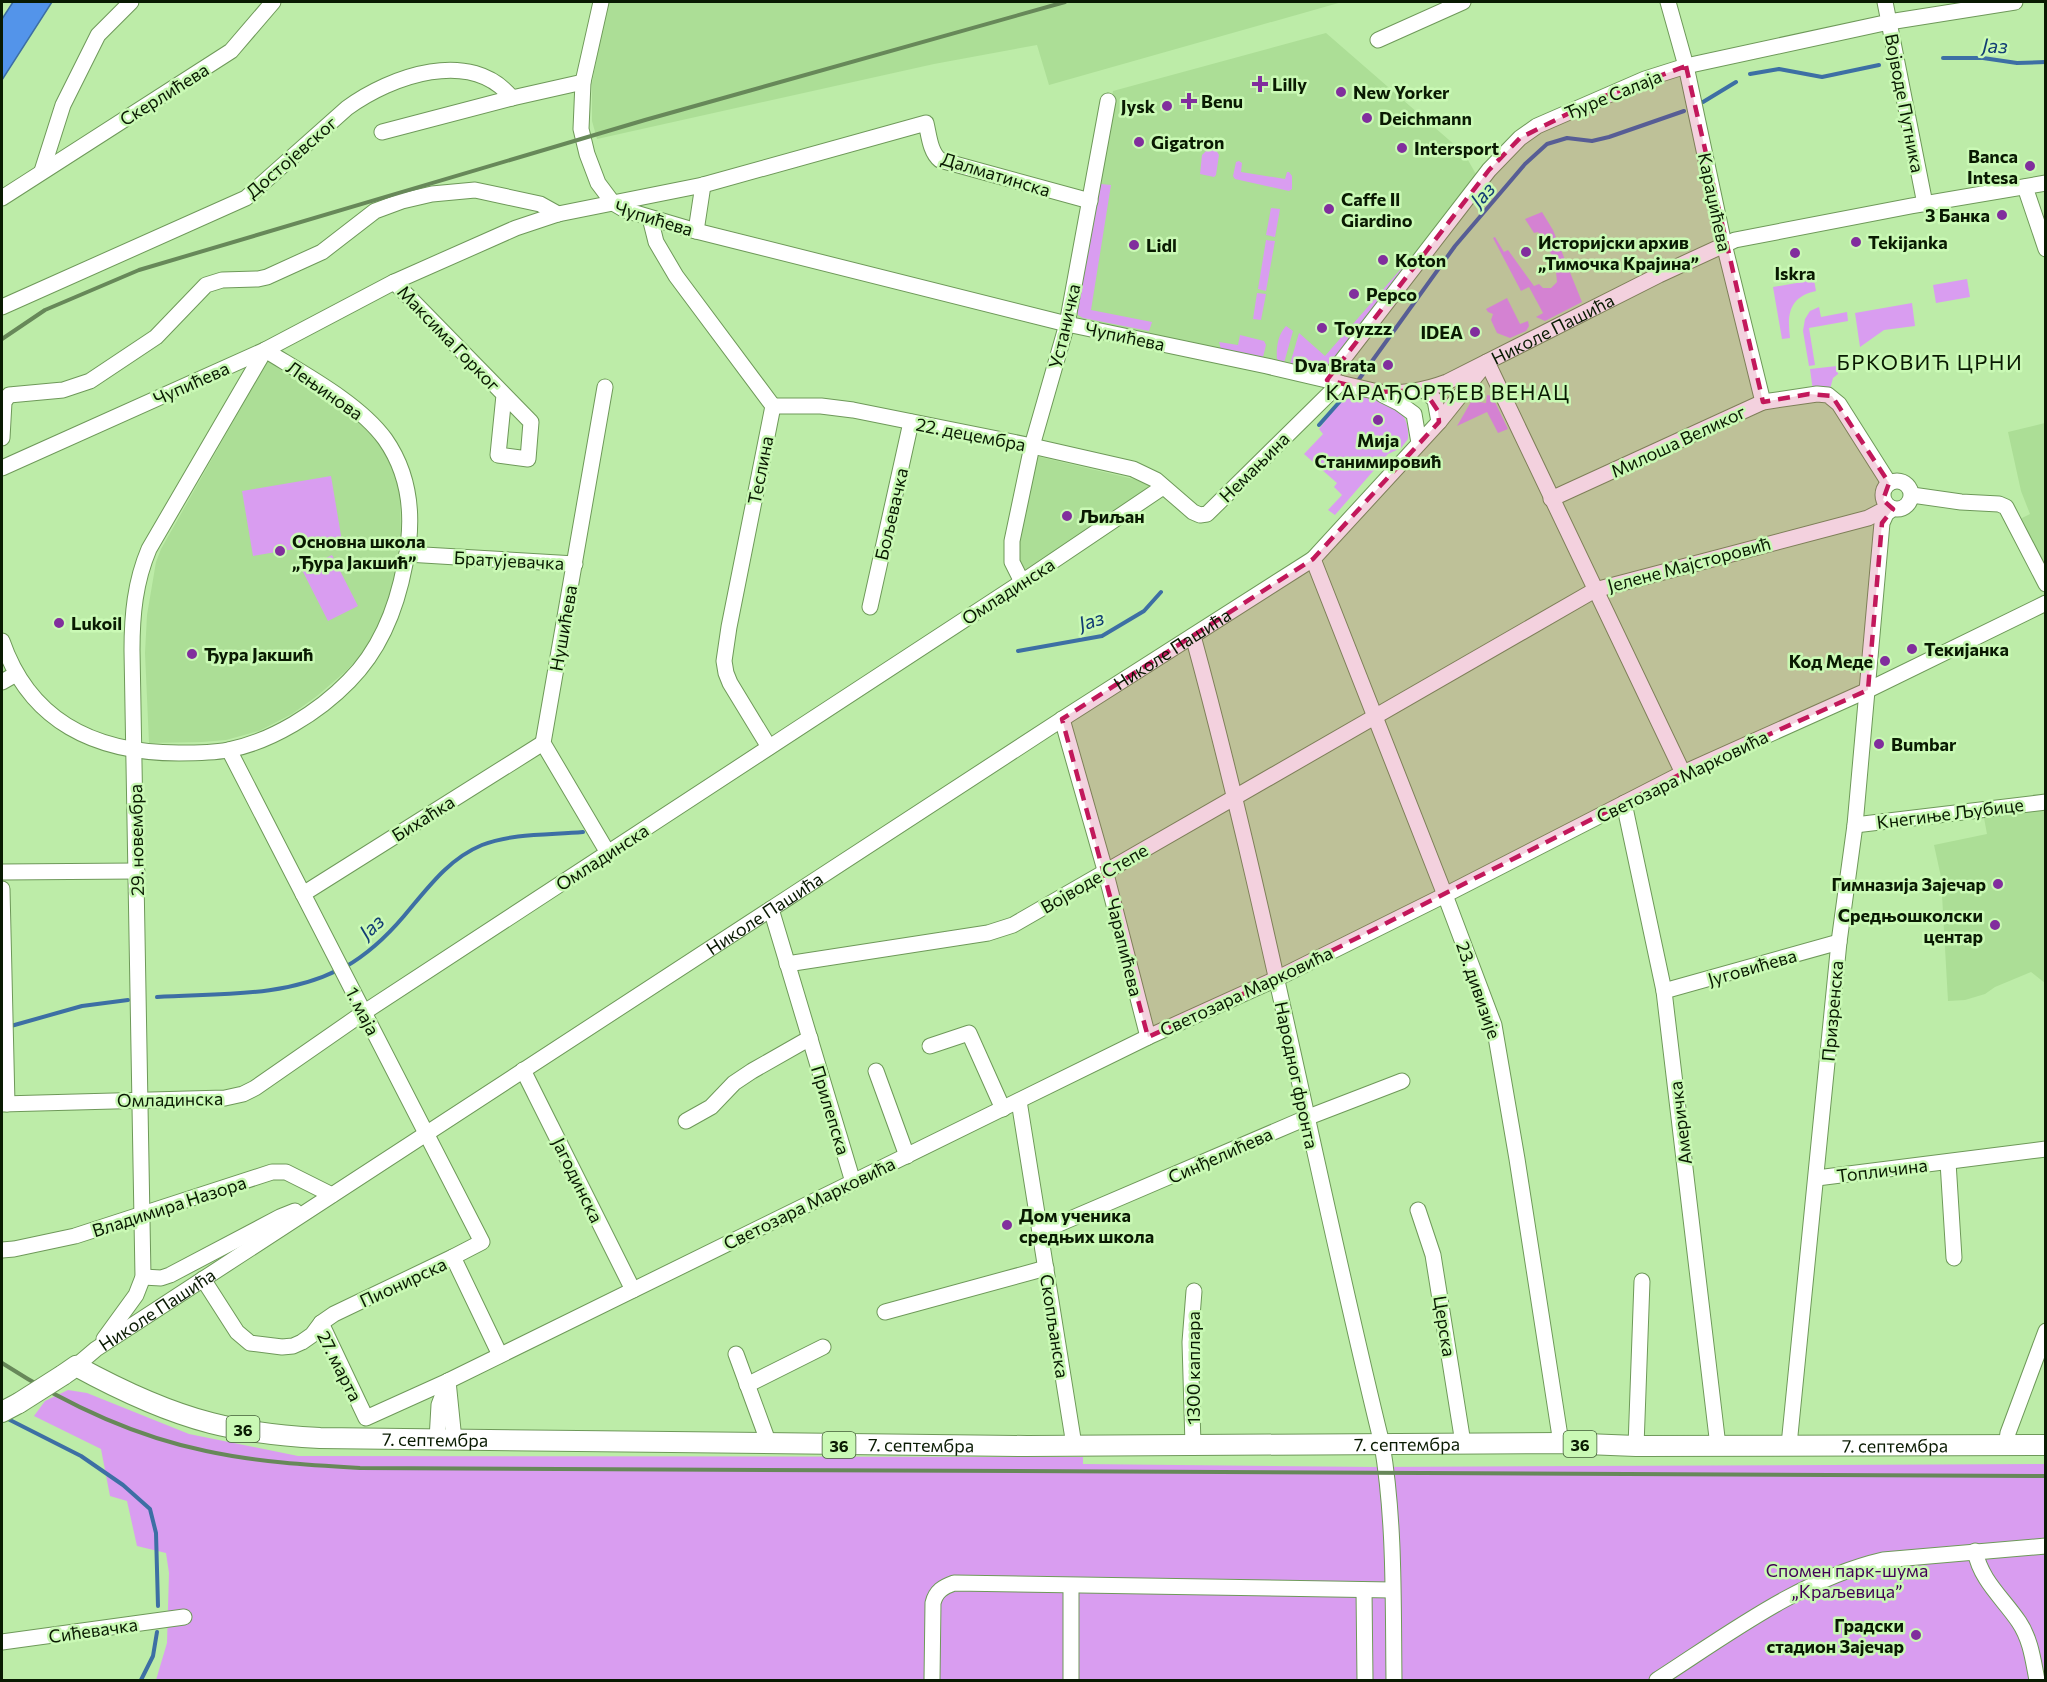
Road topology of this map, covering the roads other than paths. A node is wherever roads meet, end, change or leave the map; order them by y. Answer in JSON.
{"nodes":[{"id":1,"x":131,"y":2,"type":"edge"},
{"id":2,"x":273,"y":2,"type":"edge"},
{"id":3,"x":601,"y":2,"type":"edge"},
{"id":4,"x":1463,"y":2,"type":"edge"},
{"id":5,"x":1668,"y":2,"type":"edge"},
{"id":6,"x":1885,"y":2,"type":"edge"},
{"id":7,"x":2015,"y":2,"type":"edge"},
{"id":8,"x":1987,"y":4,"type":"edge"},
{"id":9,"x":1889,"y":22,"type":"junction"},
{"id":10,"x":1378,"y":40,"type":"dead end"},
{"id":11,"x":1686,"y":66,"type":"junction"},
{"id":12,"x":583,"y":82,"type":"junction"},
{"id":13,"x":512,"y":98,"type":"junction"},
{"id":14,"x":1108,"y":101,"type":"dead end"},
{"id":15,"x":382,"y":132,"type":"dead end"},
{"id":16,"x":42,"y":171,"type":"junction"},
{"id":17,"x":2046,"y":183,"type":"edge"},
{"id":18,"x":704,"y":185,"type":"junction"},
{"id":19,"x":2025,"y":187,"type":"junction"},
{"id":20,"x":2,"y":198,"type":"edge"},
{"id":21,"x":1090,"y":201,"type":"junction"},
{"id":22,"x":613,"y":203,"type":"junction"},
{"id":23,"x":1925,"y":204,"type":"junction"},
{"id":24,"x":558,"y":214,"type":"junction"},
{"id":25,"x":650,"y":218,"type":"junction"},
{"id":26,"x":696,"y":231,"type":"junction"},
{"id":27,"x":1724,"y":244,"type":"junction"},
{"id":28,"x":2046,"y":249,"type":"edge"},
{"id":29,"x":394,"y":282,"type":"junction"},
{"id":30,"x":2,"y":308,"type":"edge"},
{"id":31,"x":1067,"y":324,"type":"junction"},
{"id":32,"x":265,"y":350,"type":"junction"},
{"id":33,"x":1487,"y":362,"type":"junction"},
{"id":34,"x":1342,"y":384,"type":"junction"},
{"id":35,"x":606,"y":387,"type":"dead end"},
{"id":36,"x":1424,"y":390,"type":"junction"},
{"id":37,"x":1378,"y":392,"type":"junction"},
{"id":38,"x":504,"y":394,"type":"dead end"},
{"id":39,"x":1763,"y":402,"type":"junction"},
{"id":40,"x":773,"y":406,"type":"junction"},
{"id":41,"x":1414,"y":414,"type":"junction"},
{"id":42,"x":911,"y":422,"type":"junction"},
{"id":43,"x":1439,"y":422,"type":"junction"},
{"id":44,"x":2,"y":438,"type":"edge"},
{"id":45,"x":1419,"y":443,"type":"junction"},
{"id":46,"x":1032,"y":446,"type":"junction"},
{"id":47,"x":2,"y":468,"type":"edge"},
{"id":48,"x":1889,"y":483,"type":"junction"},
{"id":49,"x":1163,"y":487,"type":"junction"},
{"id":50,"x":1912,"y":495,"type":"junction"},
{"id":51,"x":1551,"y":499,"type":"junction"},
{"id":52,"x":1891,"y":508,"type":"junction"},
{"id":53,"x":407,"y":554,"type":"junction"},
{"id":54,"x":1313,"y":559,"type":"junction"},
{"id":55,"x":575,"y":564,"type":"junction"},
{"id":56,"x":1022,"y":582,"type":"junction"},
{"id":57,"x":2046,"y":584,"type":"edge"},
{"id":58,"x":1595,"y":590,"type":"junction"},
{"id":59,"x":2046,"y":603,"type":"edge"},
{"id":60,"x":870,"y":607,"type":"dead end"},
{"id":61,"x":1192,"y":636,"type":"junction"},
{"id":62,"x":2,"y":640,"type":"edge"},
{"id":63,"x":16,"y":674,"type":"junction"},
{"id":64,"x":2,"y":682,"type":"edge"},
{"id":65,"x":1868,"y":690,"type":"junction"},
{"id":66,"x":1374,"y":717,"type":"junction"},
{"id":67,"x":1062,"y":719,"type":"junction"},
{"id":68,"x":543,"y":743,"type":"junction"},
{"id":69,"x":769,"y":747,"type":"junction"},
{"id":70,"x":229,"y":750,"type":"junction"},
{"id":71,"x":134,"y":751,"type":"junction"},
{"id":72,"x":1683,"y":773,"type":"junction"},
{"id":73,"x":1234,"y":798,"type":"junction"},
{"id":74,"x":2046,"y":802,"type":"edge"},
{"id":75,"x":1624,"y":803,"type":"junction"},
{"id":76,"x":1855,"y":825,"type":"junction"},
{"id":77,"x":608,"y":853,"type":"junction"},
{"id":78,"x":1105,"y":870,"type":"junction"},
{"id":79,"x":137,"y":871,"type":"junction"},
{"id":80,"x":2,"y":872,"type":"edge"},
{"id":81,"x":2,"y":889,"type":"edge"},
{"id":82,"x":303,"y":894,"type":"junction"},
{"id":83,"x":1445,"y":895,"type":"junction"},
{"id":84,"x":771,"y":909,"type":"junction"},
{"id":85,"x":1839,"y":942,"type":"junction"},
{"id":86,"x":787,"y":964,"type":"junction"},
{"id":87,"x":1276,"y":979,"type":"junction"},
{"id":88,"x":1664,"y":992,"type":"junction"},
{"id":89,"x":363,"y":1013,"type":"junction"},
{"id":90,"x":1148,"y":1037,"type":"junction"},
{"id":91,"x":810,"y":1038,"type":"junction"},
{"id":92,"x":930,"y":1046,"type":"dead end"},
{"id":93,"x":524,"y":1070,"type":"junction"},
{"id":94,"x":876,"y":1071,"type":"dead end"},
{"id":95,"x":1402,"y":1081,"type":"dead end"},
{"id":96,"x":141,"y":1099,"type":"junction"},
{"id":97,"x":1019,"y":1101,"type":"junction"},
{"id":98,"x":4,"y":1104,"type":"edge"},
{"id":99,"x":1003,"y":1109,"type":"junction"},
{"id":100,"x":1306,"y":1118,"type":"junction"},
{"id":101,"x":686,"y":1120,"type":"dead end"},
{"id":102,"x":427,"y":1134,"type":"junction"},
{"id":103,"x":2046,"y":1149,"type":"edge"},
{"id":104,"x":907,"y":1156,"type":"junction"},
{"id":105,"x":1948,"y":1162,"type":"junction"},
{"id":106,"x":1817,"y":1178,"type":"junction"},
{"id":107,"x":853,"y":1182,"type":"junction"},
{"id":108,"x":332,"y":1195,"type":"junction"},
{"id":109,"x":313,"y":1208,"type":"junction"},
{"id":110,"x":1418,"y":1210,"type":"dead end"},
{"id":111,"x":142,"y":1215,"type":"junction"},
{"id":112,"x":1040,"y":1232,"type":"junction"},
{"id":113,"x":2,"y":1250,"type":"edge"},
{"id":114,"x":453,"y":1257,"type":"junction"},
{"id":115,"x":1954,"y":1258,"type":"dead end"},
{"id":116,"x":1046,"y":1268,"type":"junction"},
{"id":117,"x":143,"y":1277,"type":"junction"},
{"id":118,"x":203,"y":1279,"type":"junction"},
{"id":119,"x":1642,"y":1281,"type":"dead end"},
{"id":120,"x":633,"y":1290,"type":"junction"},
{"id":121,"x":1194,"y":1291,"type":"dead end"},
{"id":122,"x":885,"y":1312,"type":"dead end"},
{"id":123,"x":321,"y":1323,"type":"junction"},
{"id":124,"x":2046,"y":1331,"type":"edge"},
{"id":125,"x":823,"y":1347,"type":"dead end"},
{"id":126,"x":96,"y":1348,"type":"junction"},
{"id":127,"x":736,"y":1354,"type":"dead end"},
{"id":128,"x":500,"y":1355,"type":"junction"},
{"id":129,"x":69,"y":1371,"type":"junction"},
{"id":130,"x":448,"y":1381,"type":"junction"},
{"id":131,"x":747,"y":1384,"type":"junction"},
{"id":132,"x":6,"y":1409,"type":"edge"},
{"id":133,"x":366,"y":1418,"type":"joint"},
{"id":134,"x":446,"y":1440,"type":"junction"},
{"id":135,"x":1463,"y":1443,"type":"junction"},
{"id":136,"x":1561,"y":1443,"type":"junction"},
{"id":137,"x":769,"y":1444,"type":"junction"},
{"id":138,"x":1382,"y":1444,"type":"junction"},
{"id":139,"x":1074,"y":1445,"type":"junction"},
{"id":140,"x":1193,"y":1445,"type":"junction"},
{"id":141,"x":1790,"y":1445,"type":"junction"},
{"id":142,"x":2046,"y":1445,"type":"edge"},
{"id":143,"x":1636,"y":1446,"type":"junction"},
{"id":144,"x":1718,"y":1446,"type":"junction"},
{"id":145,"x":2006,"y":1446,"type":"junction"},
{"id":146,"x":2046,"y":1546,"type":"edge"},
{"id":147,"x":1975,"y":1551,"type":"junction"},
{"id":148,"x":1071,"y":1586,"type":"junction"},
{"id":149,"x":1364,"y":1590,"type":"junction"},
{"id":150,"x":1392,"y":1590,"type":"junction"},
{"id":151,"x":184,"y":1617,"type":"dead end"},
{"id":152,"x":2,"y":1642,"type":"edge"},
{"id":153,"x":932,"y":1680,"type":"edge"},
{"id":154,"x":1071,"y":1680,"type":"edge"},
{"id":155,"x":1365,"y":1680,"type":"edge"},
{"id":156,"x":1394,"y":1680,"type":"edge"},
{"id":157,"x":1657,"y":1680,"type":"edge"},
{"id":158,"x":2037,"y":1680,"type":"edge"}],
"edges":[{"from":1,"to":16,"type":"street"},
{"from":2,"to":16,"type":"street","name":"Скерлићева"},
{"from":3,"to":12,"type":"street"},
{"from":4,"to":10,"type":"street"},
{"from":5,"to":11,"type":"street","name":"Караџићева"},
{"from":6,"to":9,"type":"street","name":"Војводе Путника"},
{"from":7,"to":8,"type":"street","name":"Ђуре Салаја"},
{"from":8,"to":9,"type":"street","name":"Ђуре Салаја"},
{"from":9,"to":11,"type":"street","name":"Ђуре Салаја"},
{"from":9,"to":23,"type":"street","name":"Војводе Путника"},
{"from":11,"to":27,"type":"street","name":"Караџићева"},
{"from":11,"to":34,"type":"street","name":"Ђуре Салаја"},
{"from":12,"to":13,"type":"street"},
{"from":12,"to":22,"type":"street"},
{"from":13,"to":15,"type":"street"},
{"from":13,"to":30,"type":"street","name":"Достојевског"},
{"from":14,"to":21,"type":"street","name":"Устаничка"},
{"from":16,"to":20,"type":"street","name":"Скерлићева"},
{"from":17,"to":19,"type":"street","name":"Николе Пашића"},
{"from":18,"to":21,"type":"street","name":"Далматинска"},
{"from":18,"to":22,"type":"street"},
{"from":18,"to":26,"type":"street"},
{"from":19,"to":23,"type":"street","name":"Николе Пашића"},
{"from":19,"to":28,"type":"street"},
{"from":21,"to":31,"type":"street","name":"Устаничка"},
{"from":22,"to":24,"type":"street","name":"Чупићева"},
{"from":22,"to":25,"type":"street","name":"Чупићева"},
{"from":23,"to":27,"type":"street","name":"Николе Пашића"},
{"from":24,"to":29,"type":"street","name":"Чупићева"},
{"from":24,"to":44,"type":"street"},
{"from":25,"to":26,"type":"street","name":"Чупићева"},
{"from":25,"to":40,"type":"street"},
{"from":26,"to":31,"type":"street","name":"Чупићева"},
{"from":27,"to":33,"type":"street","name":"Николе Пашића"},
{"from":27,"to":39,"type":"street","name":"Караџићева"},
{"from":29,"to":32,"type":"street","name":"Чупићева"},
{"from":29,"to":38,"type":"street","name":"Максима Горког"},
{"from":31,"to":34,"type":"street","name":"Чупићева"},
{"from":31,"to":46,"type":"street","name":"Устаничка"},
{"from":32,"to":47,"type":"street","name":"Чупићева"},
{"from":32,"to":53,"type":"street","name":"Лењинова"},
{"from":32,"to":71,"type":"street","name":"29. новембра"},
{"from":33,"to":36,"type":"street"},
{"from":33,"to":43,"type":"street","name":"Николе Пашића"},
{"from":33,"to":51,"type":"street"},
{"from":34,"to":37,"type":"street","name":"Чупићева"},
{"from":34,"to":49,"type":"street","name":"Немањина"},
{"from":35,"to":55,"type":"street","name":"Нушићева"},
{"from":36,"to":37,"type":"street"},
{"from":36,"to":43,"type":"street"},
{"from":37,"to":41,"type":"street"},
{"from":39,"to":48,"type":"street","name":"Милоша Великог"},
{"from":39,"to":51,"type":"street","name":"Милоша Великог"},
{"from":40,"to":42,"type":"street","name":"22. децембра"},
{"from":40,"to":69,"type":"street","name":"Теслина"},
{"from":41,"to":43,"type":"street"},
{"from":41,"to":45,"type":"street"},
{"from":42,"to":46,"type":"street","name":"22. децембра"},
{"from":42,"to":60,"type":"street","name":"Бољевачка"},
{"from":43,"to":45,"type":"street","name":"Николе Пашића"},
{"from":45,"to":54,"type":"street","name":"Николе Пашића"},
{"from":46,"to":49,"type":"street","name":"22. децембра"},
{"from":46,"to":56,"type":"street","name":"Устаничка"},
{"from":48,"to":50,"type":"street"},
{"from":48,"to":52,"type":"street"},
{"from":49,"to":56,"type":"street","name":"Омладинска"},
{"from":50,"to":52,"type":"street"},
{"from":50,"to":57,"type":"street"},
{"from":51,"to":58,"type":"street"},
{"from":52,"to":58,"type":"street","name":"Јелене Мајсторовић"},
{"from":52,"to":65,"type":"street","name":"Призренска"},
{"from":53,"to":55,"type":"street","name":"Братујевачка"},
{"from":53,"to":70,"type":"street","name":"Лењинова"},
{"from":54,"to":61,"type":"street","name":"Николе Пашића"},
{"from":54,"to":66,"type":"street","name":"23. дивизије"},
{"from":55,"to":68,"type":"street","name":"Нушићева"},
{"from":56,"to":69,"type":"street","name":"Омладинска"},
{"from":58,"to":66,"type":"street","name":"Јелене Мајсторовић"},
{"from":58,"to":72,"type":"street"},
{"from":59,"to":65,"type":"street","name":"Светозара Марковића"},
{"from":61,"to":67,"type":"street","name":"Николе Пашића"},
{"from":61,"to":73,"type":"street","name":"Народног фронта"},
{"from":62,"to":63,"type":"street","name":"Лењинова"},
{"from":63,"to":64,"type":"street"},
{"from":63,"to":71,"type":"street","name":"Лењинова"},
{"from":65,"to":72,"type":"street","name":"Светозара Марковића"},
{"from":65,"to":76,"type":"street","name":"Призренска"},
{"from":66,"to":73,"type":"street","name":"Војводе Степе"},
{"from":66,"to":83,"type":"street","name":"23. дивизије"},
{"from":67,"to":78,"type":"street","name":"Чарапићева"},
{"from":67,"to":84,"type":"street","name":"Николе Пашића"},
{"from":68,"to":77,"type":"street"},
{"from":68,"to":82,"type":"street","name":"Бихаћка"},
{"from":69,"to":77,"type":"street","name":"Омладинска"},
{"from":70,"to":71,"type":"street","name":"Лењинова"},
{"from":70,"to":82,"type":"street","name":"1. маја"},
{"from":71,"to":79,"type":"street","name":"29. новембра"},
{"from":72,"to":75,"type":"street","name":"Светозара Марковића"},
{"from":73,"to":78,"type":"street","name":"Војводе Степе"},
{"from":73,"to":87,"type":"street","name":"Народног фронта"},
{"from":74,"to":76,"type":"street","name":"Кнегиње Љубице"},
{"from":75,"to":83,"type":"street","name":"Светозара Марковића"},
{"from":75,"to":88,"type":"street","name":"Америчка"},
{"from":76,"to":85,"type":"street","name":"Призренска"},
{"from":77,"to":89,"type":"street","name":"Омладинска"},
{"from":78,"to":86,"type":"street","name":"Војводе Степе"},
{"from":78,"to":90,"type":"street","name":"Чарапићева"},
{"from":79,"to":80,"type":"street"},
{"from":79,"to":96,"type":"street","name":"29. новембра"},
{"from":81,"to":98,"type":"street"},
{"from":82,"to":89,"type":"street","name":"1. маја"},
{"from":83,"to":87,"type":"street","name":"Светозара Марковића"},
{"from":83,"to":136,"type":"street","name":"23. дивизије"},
{"from":84,"to":86,"type":"street","name":"Прилепска"},
{"from":84,"to":93,"type":"street","name":"Николе Пашића"},
{"from":85,"to":88,"type":"street","name":"Југовићева"},
{"from":85,"to":106,"type":"street","name":"Призренска"},
{"from":86,"to":91,"type":"street","name":"Прилепска"},
{"from":87,"to":90,"type":"street","name":"Светозара Марковића"},
{"from":87,"to":100,"type":"street","name":"Народног фронта"},
{"from":88,"to":144,"type":"street","name":"Америчка"},
{"from":89,"to":96,"type":"street","name":"Омладинска"},
{"from":89,"to":102,"type":"street","name":"1. маја"},
{"from":90,"to":97,"type":"street","name":"Светозара Марковића"},
{"from":91,"to":101,"type":"street","name":"Прилепска"},
{"from":91,"to":107,"type":"street","name":"Прилепска"},
{"from":92,"to":99,"type":"street"},
{"from":93,"to":102,"type":"street","name":"Николе Пашића"},
{"from":93,"to":120,"type":"street","name":"Јагодинска"},
{"from":94,"to":104,"type":"street"},
{"from":95,"to":100,"type":"street","name":"Синђелићева"},
{"from":96,"to":98,"type":"street","name":"Омладинска"},
{"from":96,"to":111,"type":"street","name":"29. новембра"},
{"from":97,"to":99,"type":"street","name":"Светозара Марковића"},
{"from":97,"to":112,"type":"street","name":"Скопљанска"},
{"from":99,"to":104,"type":"street","name":"Светозара Марковића"},
{"from":100,"to":112,"type":"street","name":"Синђелићева"},
{"from":100,"to":138,"type":"street","name":"Народног фронта"},
{"from":102,"to":108,"type":"street","name":"Николе Пашића"},
{"from":102,"to":114,"type":"street","name":"1. маја"},
{"from":103,"to":105,"type":"street","name":"Топличина"},
{"from":104,"to":107,"type":"street","name":"Светозара Марковића"},
{"from":105,"to":106,"type":"street","name":"Топличина"},
{"from":105,"to":115,"type":"street","name":"Топличина"},
{"from":106,"to":141,"type":"street","name":"Призренска"},
{"from":107,"to":120,"type":"street","name":"Светозара Марковића"},
{"from":108,"to":109,"type":"street","name":"Николе Пашића"},
{"from":108,"to":111,"type":"street","name":"Владимира Назора"},
{"from":109,"to":117,"type":"street","name":"Николе Пашића"},
{"from":109,"to":118,"type":"street","name":"Николе Пашића"},
{"from":110,"to":135,"type":"street","name":"Церска"},
{"from":111,"to":113,"type":"street","name":"Владимира Назора"},
{"from":111,"to":117,"type":"street","name":"29. новембра"},
{"from":112,"to":116,"type":"street","name":"Скопљанска"},
{"from":114,"to":123,"type":"street","name":"Пионирска"},
{"from":114,"to":128,"type":"street","name":"Пионирска"},
{"from":116,"to":122,"type":"street"},
{"from":116,"to":139,"type":"street","name":"Скопљанска"},
{"from":117,"to":126,"type":"street","name":"29. новембра"},
{"from":118,"to":123,"type":"street","name":"27. марта"},
{"from":118,"to":126,"type":"street","name":"Николе Пашића"},
{"from":119,"to":143,"type":"street"},
{"from":120,"to":128,"type":"street","name":"Светозара Марковића"},
{"from":121,"to":140,"type":"street","name":"1300 каплара"},
{"from":123,"to":133,"type":"street","name":"27. марта"},
{"from":124,"to":145,"type":"street"},
{"from":125,"to":131,"type":"street"},
{"from":126,"to":129,"type":"street","name":"Николе Пашића"},
{"from":127,"to":131,"type":"street"},
{"from":128,"to":130,"type":"street","name":"Светозара Марковића"},
{"from":129,"to":132,"type":"main road","name":"Николе Пашића","bridge":true},
{"from":129,"to":134,"type":"main road","name":"7. септембра","number":"36"},
{"from":130,"to":133,"type":"street","name":"Светозара Марковића"},
{"from":130,"to":134,"type":"street"},
{"from":131,"to":137,"type":"street"},
{"from":134,"to":137,"type":"main road","name":"7. септембра","number":"36"},
{"from":135,"to":136,"type":"main road","name":"7. септембра","number":"36"},
{"from":135,"to":138,"type":"main road","name":"7. септембра","number":"36"},
{"from":136,"to":143,"type":"main road","name":"7. септембра","number":"36"},
{"from":137,"to":139,"type":"main road","name":"7. септембра","number":"36"},
{"from":138,"to":140,"type":"main road","name":"7. септембра","number":"36"},
{"from":138,"to":150,"type":"street","name":"Народног фронта"},
{"from":139,"to":140,"type":"main road","name":"7. септембра","number":"36"},
{"from":141,"to":144,"type":"main road","name":"7. септембра","number":"36"},
{"from":141,"to":145,"type":"main road","name":"7. септембра","number":"36"},
{"from":142,"to":145,"type":"main road","name":"7. септембра","number":"36"},
{"from":143,"to":144,"type":"main road","name":"7. септембра","number":"36"},
{"from":146,"to":147,"type":"street"},
{"from":147,"to":157,"type":"street"},
{"from":147,"to":158,"type":"street"},
{"from":148,"to":149,"type":"street"},
{"from":148,"to":153,"type":"street"},
{"from":148,"to":154,"type":"street"},
{"from":149,"to":150,"type":"street"},
{"from":149,"to":155,"type":"street"},
{"from":150,"to":156,"type":"street","name":"Народног фронта"},
{"from":151,"to":152,"type":"street","name":"Сићевачка"}]}
